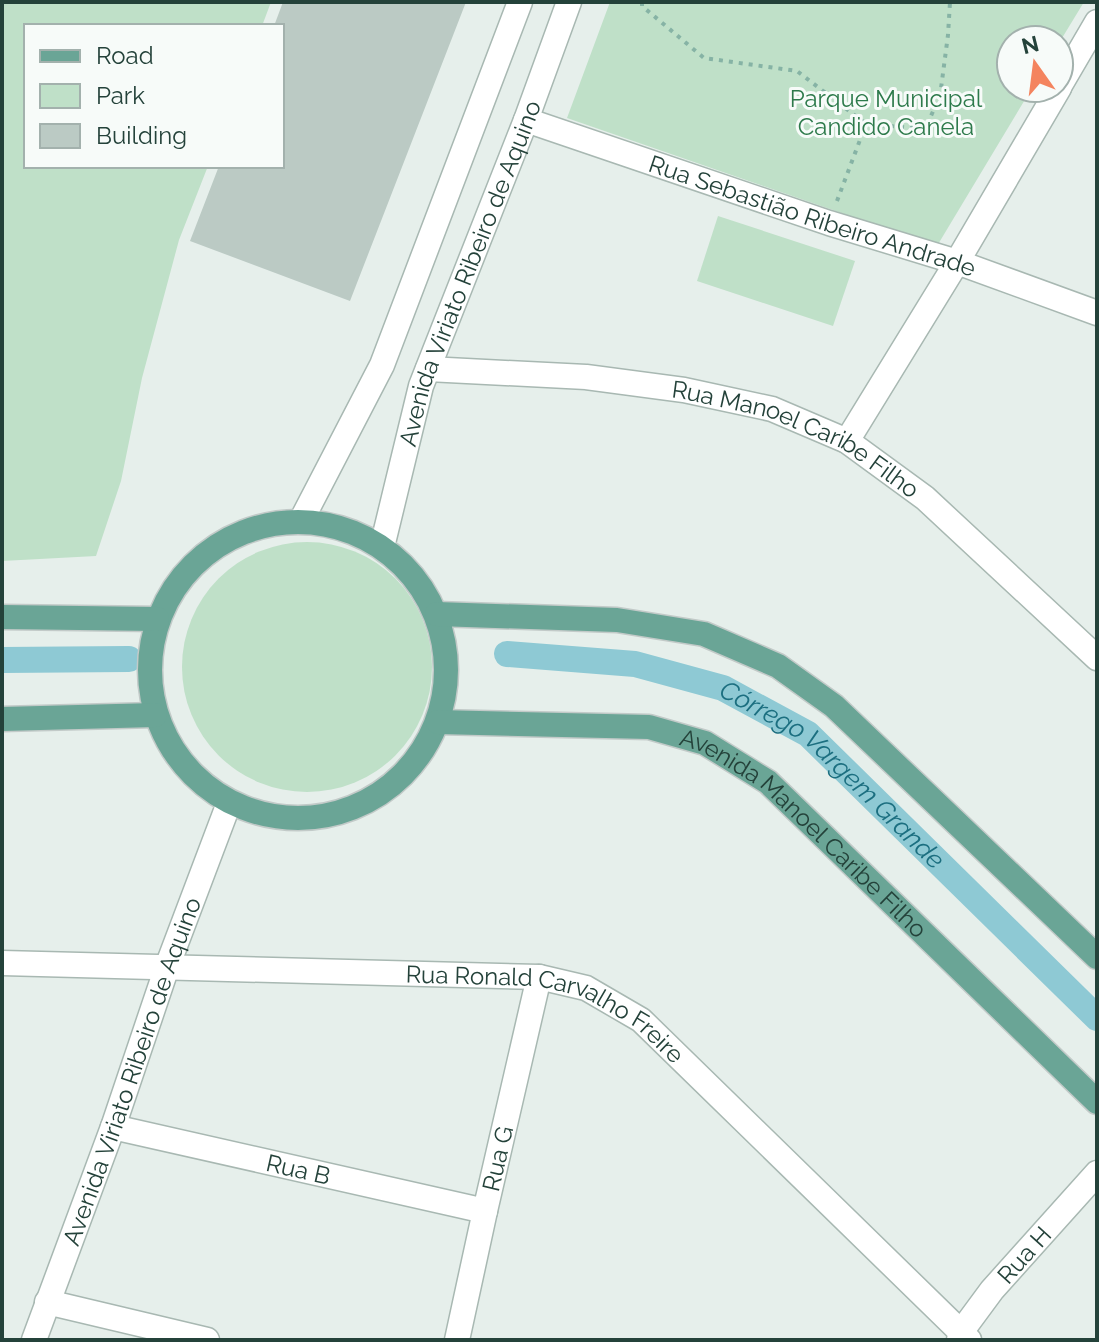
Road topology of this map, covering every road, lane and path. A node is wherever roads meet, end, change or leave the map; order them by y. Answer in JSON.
{"nodes":[{"id":1,"x":520,"y":2,"type":"edge"},
{"id":2,"x":569,"y":2,"type":"edge"},
{"id":3,"x":642,"y":2,"type":"edge"},
{"id":4,"x":950,"y":2,"type":"edge"},
{"id":5,"x":1097,"y":22,"type":"edge"},
{"id":6,"x":1075,"y":60,"type":"edge"},
{"id":7,"x":1050,"y":104,"type":"edge"},
{"id":8,"x":526,"y":120,"type":"junction"},
{"id":9,"x":866,"y":124,"type":"junction"},
{"id":10,"x":829,"y":223,"type":"junction"},
{"id":11,"x":957,"y":262,"type":"junction"},
{"id":12,"x":1097,"y":313,"type":"edge"},
{"id":13,"x":428,"y":369,"type":"junction"},
{"id":14,"x":847,"y":441,"type":"junction"},
{"id":15,"x":301,"y":521,"type":"junction"},
{"id":16,"x":382,"y":547,"type":"junction"},
{"id":17,"x":437,"y":614,"type":"junction"},
{"id":18,"x":2,"y":617,"type":"edge"},
{"id":19,"x":157,"y":619,"type":"junction"},
{"id":20,"x":1097,"y":658,"type":"edge"},
{"id":21,"x":155,"y":715,"type":"junction"},
{"id":22,"x":2,"y":719,"type":"edge"},
{"id":23,"x":438,"y":722,"type":"junction"},
{"id":24,"x":229,"y":803,"type":"junction"},
{"id":25,"x":1097,"y":957,"type":"edge"},
{"id":26,"x":2,"y":963,"type":"edge"},
{"id":27,"x":167,"y":967,"type":"junction"},
{"id":28,"x":539,"y":977,"type":"junction"},
{"id":29,"x":1097,"y":1102,"type":"edge"},
{"id":30,"x":113,"y":1127,"type":"junction"},
{"id":31,"x":1097,"y":1173,"type":"edge"},
{"id":32,"x":485,"y":1211,"type":"junction"},
{"id":33,"x":47,"y":1302,"type":"junction"},
{"id":34,"x":963,"y":1337,"type":"edge"},
{"id":35,"x":34,"y":1340,"type":"edge"},
{"id":36,"x":207,"y":1340,"type":"edge"},
{"id":37,"x":457,"y":1340,"type":"edge"}],
"edges":[{"from":1,"to":15,"type":"street","name":"Avenida Viriato Ribeiro de Aquino"},
{"from":2,"to":8,"type":"street","name":"Avenida Viriato Ribeiro de Aquino"},
{"from":3,"to":9,"type":"path"},
{"from":4,"to":9,"type":"path"},
{"from":5,"to":6,"type":"street"},
{"from":7,"to":11,"type":"street"},
{"from":8,"to":10,"type":"street","name":"Rua Sebastião Ribeiro Andrade"},
{"from":8,"to":13,"type":"street","name":"Avenida Viriato Ribeiro de Aquino"},
{"from":9,"to":10,"type":"path"},
{"from":10,"to":11,"type":"street","name":"Rua Sebastião Ribeiro Andrade"},
{"from":11,"to":12,"type":"street","name":"Rua Sebastião Ribeiro Andrade"},
{"from":11,"to":14,"type":"street"},
{"from":13,"to":14,"type":"street","name":"Rua Manoel Caribe Filho"},
{"from":13,"to":16,"type":"street","name":"Avenida Viriato Ribeiro de Aquino"},
{"from":14,"to":20,"type":"street","name":"Rua Manoel Caribe Filho"},
{"from":15,"to":16,"type":"main road"},
{"from":15,"to":19,"type":"main road"},
{"from":16,"to":17,"type":"main road"},
{"from":17,"to":23,"type":"main road"},
{"from":17,"to":25,"type":"main road"},
{"from":18,"to":19,"type":"main road"},
{"from":19,"to":21,"type":"main road"},
{"from":21,"to":22,"type":"main road"},
{"from":21,"to":24,"type":"main road"},
{"from":23,"to":24,"type":"main road"},
{"from":23,"to":29,"type":"main road","name":"Avenida Manoel Caribe Filho"},
{"from":24,"to":27,"type":"street","name":"Avenida Viriato Ribeiro de Aquino"},
{"from":26,"to":27,"type":"street","name":"Rua Ronald Carvalho Freire"},
{"from":27,"to":28,"type":"street","name":"Rua Ronald Carvalho Freire"},
{"from":27,"to":30,"type":"street","name":"Avenida Viriato Ribeiro de Aquino"},
{"from":28,"to":32,"type":"street","name":"Rua G"},
{"from":28,"to":34,"type":"street","name":"Rua Ronald Carvalho Freire"},
{"from":30,"to":32,"type":"street","name":"Rua B"},
{"from":30,"to":33,"type":"street","name":"Avenida Viriato Ribeiro de Aquino"},
{"from":31,"to":34,"type":"street","name":"Rua H"},
{"from":32,"to":37,"type":"street","name":"Rua G"},
{"from":33,"to":35,"type":"street","name":"Avenida Viriato Ribeiro de Aquino"},
{"from":33,"to":36,"type":"street"}]}
